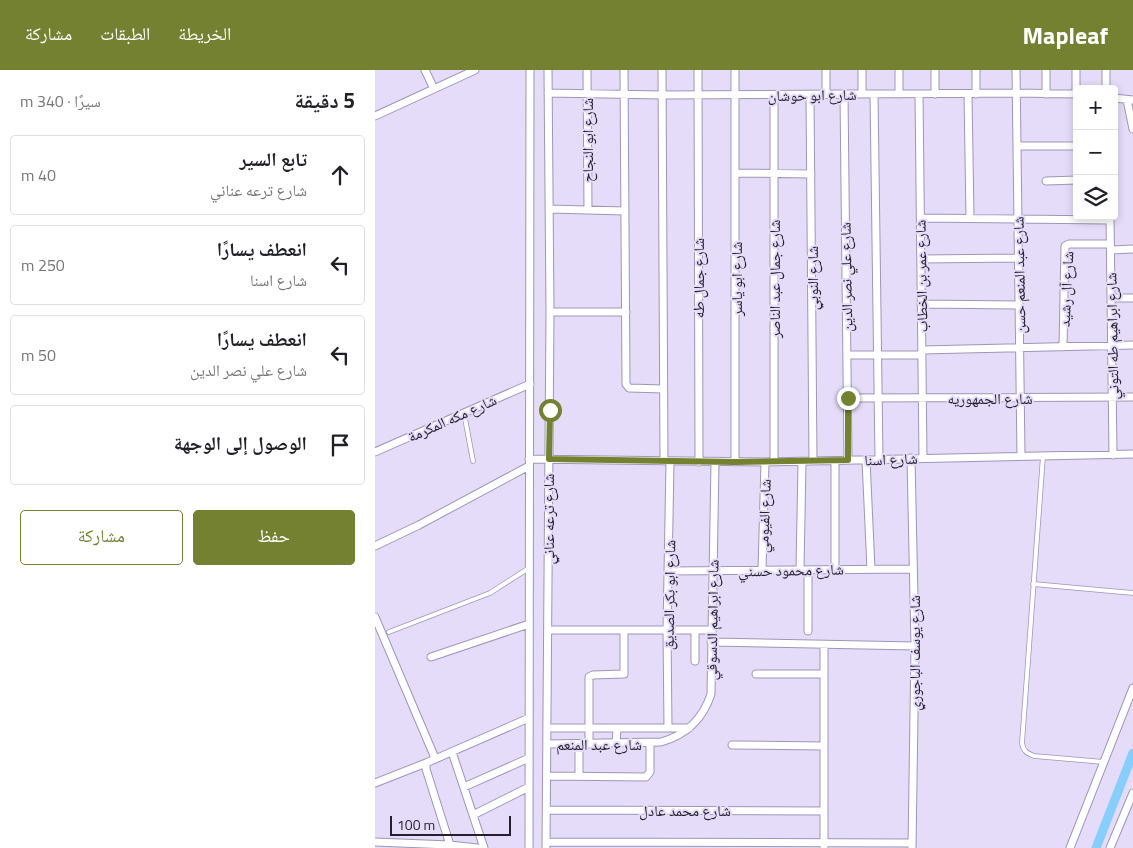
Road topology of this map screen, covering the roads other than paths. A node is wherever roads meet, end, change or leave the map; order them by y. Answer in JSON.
{"nodes":[{"id":1,"x":425,"y":70,"type":"edge"},
{"id":2,"x":475,"y":70,"type":"edge"},
{"id":3,"x":530,"y":70,"type":"edge"},
{"id":4,"x":548,"y":70,"type":"edge"},
{"id":5,"x":587,"y":70,"type":"edge"},
{"id":6,"x":624,"y":70,"type":"edge"},
{"id":7,"x":662,"y":70,"type":"edge"},
{"id":8,"x":698,"y":70,"type":"edge"},
{"id":9,"x":735,"y":70,"type":"edge"},
{"id":10,"x":826,"y":70,"type":"edge"},
{"id":11,"x":862,"y":70,"type":"edge"},
{"id":12,"x":899,"y":70,"type":"edge"},
{"id":13,"x":935,"y":70,"type":"edge"},
{"id":14,"x":976,"y":70,"type":"edge"},
{"id":15,"x":1016,"y":70,"type":"edge"},
{"id":16,"x":1046,"y":70,"type":"edge"},
{"id":17,"x":1075,"y":70,"type":"edge"},
{"id":18,"x":1106,"y":70,"type":"edge"},
{"id":19,"x":1076,"y":85,"type":"edge"},
{"id":20,"x":1106,"y":85,"type":"edge"},
{"id":21,"x":434,"y":89,"type":"junction"},
{"id":22,"x":548,"y":93,"type":"junction"},
{"id":23,"x":1017,"y":93,"type":"junction"},
{"id":24,"x":587,"y":94,"type":"junction"},
{"id":25,"x":810,"y":94,"type":"junction"},
{"id":26,"x":826,"y":94,"type":"junction"},
{"id":27,"x":844,"y":94,"type":"junction"},
{"id":28,"x":862,"y":94,"type":"junction"},
{"id":29,"x":874,"y":94,"type":"junction"},
{"id":30,"x":899,"y":94,"type":"junction"},
{"id":31,"x":919,"y":94,"type":"junction"},
{"id":32,"x":935,"y":94,"type":"junction"},
{"id":33,"x":972,"y":94,"type":"junction"},
{"id":34,"x":1046,"y":94,"type":"junction"},
{"id":35,"x":1073,"y":94,"type":"edge"},
{"id":36,"x":624,"y":95,"type":"junction"},
{"id":37,"x":698,"y":95,"type":"junction"},
{"id":38,"x":736,"y":95,"type":"junction"},
{"id":39,"x":774,"y":95,"type":"junction"},
{"id":40,"x":662,"y":96,"type":"junction"},
{"id":41,"x":1130,"y":100,"type":"edge"},
{"id":42,"x":375,"y":116,"type":"edge"},
{"id":43,"x":1133,"y":129,"type":"edge"},
{"id":44,"x":1017,"y":146,"type":"junction"},
{"id":45,"x":1073,"y":146,"type":"edge"},
{"id":46,"x":736,"y":174,"type":"junction"},
{"id":47,"x":774,"y":174,"type":"junction"},
{"id":48,"x":811,"y":174,"type":"junction"},
{"id":49,"x":1073,"y":180,"type":"edge"},
{"id":50,"x":1046,"y":181,"type":"dead end"},
{"id":51,"x":549,"y":209,"type":"junction"},
{"id":52,"x":588,"y":210,"type":"junction"},
{"id":53,"x":625,"y":211,"type":"junction"},
{"id":54,"x":921,"y":218,"type":"junction"},
{"id":55,"x":970,"y":218,"type":"junction"},
{"id":56,"x":1018,"y":218,"type":"junction"},
{"id":57,"x":1073,"y":218,"type":"edge"},
{"id":58,"x":1110,"y":220,"type":"edge"},
{"id":59,"x":1111,"y":247,"type":"junction"},
{"id":60,"x":1133,"y":250,"type":"edge"},
{"id":61,"x":1018,"y":258,"type":"junction"},
{"id":62,"x":921,"y":259,"type":"junction"},
{"id":63,"x":1111,"y":298,"type":"junction"},
{"id":64,"x":1133,"y":298,"type":"edge"},
{"id":65,"x":921,"y":304,"type":"junction"},
{"id":66,"x":1019,"y":305,"type":"junction"},
{"id":67,"x":550,"y":312,"type":"junction"},
{"id":68,"x":626,"y":312,"type":"junction"},
{"id":69,"x":1112,"y":346,"type":"junction"},
{"id":70,"x":1133,"y":346,"type":"edge"},
{"id":71,"x":1063,"y":347,"type":"junction"},
{"id":72,"x":1019,"y":348,"type":"junction"},
{"id":73,"x":922,"y":352,"type":"junction"},
{"id":74,"x":847,"y":355,"type":"junction"},
{"id":75,"x":878,"y":355,"type":"junction"},
{"id":76,"x":529,"y":384,"type":"junction"},
{"id":77,"x":663,"y":389,"type":"junction"},
{"id":78,"x":1112,"y":397,"type":"junction"},
{"id":79,"x":1133,"y":397,"type":"edge"},
{"id":80,"x":848,"y":398,"type":"junction"},
{"id":81,"x":878,"y":398,"type":"junction"},
{"id":82,"x":922,"y":398,"type":"junction"},
{"id":83,"x":1020,"y":398,"type":"junction"},
{"id":84,"x":464,"y":413,"type":"junction"},
{"id":85,"x":375,"y":452,"type":"edge"},
{"id":86,"x":1133,"y":454,"type":"edge"},
{"id":87,"x":1113,"y":455,"type":"junction"},
{"id":88,"x":1021,"y":456,"type":"junction"},
{"id":89,"x":1043,"y":456,"type":"junction"},
{"id":90,"x":911,"y":458,"type":"junction"},
{"id":91,"x":923,"y":458,"type":"junction"},
{"id":92,"x":549,"y":459,"type":"junction"},
{"id":93,"x":879,"y":459,"type":"junction"},
{"id":94,"x":848,"y":460,"type":"junction"},
{"id":95,"x":866,"y":460,"type":"junction"},
{"id":96,"x":473,"y":461,"type":"dead end"},
{"id":97,"x":667,"y":461,"type":"junction"},
{"id":98,"x":813,"y":461,"type":"junction"},
{"id":99,"x":835,"y":461,"type":"junction"},
{"id":100,"x":699,"y":462,"type":"junction"},
{"id":101,"x":715,"y":462,"type":"junction"},
{"id":102,"x":735,"y":462,"type":"junction"},
{"id":103,"x":765,"y":462,"type":"junction"},
{"id":104,"x":774,"y":462,"type":"junction"},
{"id":105,"x":802,"y":462,"type":"junction"},
{"id":106,"x":529,"y":463,"type":"junction"},
{"id":107,"x":375,"y":546,"type":"edge"},
{"id":108,"x":529,"y":568,"type":"junction"},
{"id":109,"x":871,"y":569,"type":"junction"},
{"id":110,"x":913,"y":569,"type":"junction"},
{"id":111,"x":762,"y":570,"type":"junction"},
{"id":112,"x":800,"y":570,"type":"junction"},
{"id":113,"x":809,"y":570,"type":"junction"},
{"id":114,"x":835,"y":570,"type":"junction"},
{"id":115,"x":669,"y":571,"type":"junction"},
{"id":116,"x":713,"y":571,"type":"junction"},
{"id":117,"x":1033,"y":584,"type":"junction"},
{"id":118,"x":1133,"y":594,"type":"edge"},
{"id":119,"x":375,"y":617,"type":"edge"},
{"id":120,"x":529,"y":624,"type":"junction"},
{"id":121,"x":548,"y":630,"type":"junction"},
{"id":122,"x":624,"y":630,"type":"junction"},
{"id":123,"x":667,"y":630,"type":"junction"},
{"id":124,"x":695,"y":630,"type":"junction"},
{"id":125,"x":712,"y":630,"type":"junction"},
{"id":126,"x":809,"y":631,"type":"dead end"},
{"id":127,"x":389,"y":632,"type":"dead end"},
{"id":128,"x":711,"y":642,"type":"junction"},
{"id":129,"x":824,"y":646,"type":"junction"},
{"id":130,"x":915,"y":646,"type":"junction"},
{"id":131,"x":431,"y":657,"type":"dead end"},
{"id":132,"x":695,"y":661,"type":"dead end"},
{"id":133,"x":756,"y":674,"type":"dead end"},
{"id":134,"x":824,"y":674,"type":"junction"},
{"id":135,"x":1133,"y":688,"type":"edge"},
{"id":136,"x":529,"y":718,"type":"junction"},
{"id":137,"x":547,"y":728,"type":"junction"},
{"id":138,"x":589,"y":728,"type":"junction"},
{"id":139,"x":617,"y":728,"type":"junction"},
{"id":140,"x":668,"y":728,"type":"junction"},
{"id":141,"x":689,"y":728,"type":"junction"},
{"id":142,"x":650,"y":743,"type":"junction"},
{"id":143,"x":547,"y":744,"type":"junction"},
{"id":144,"x":579,"y":744,"type":"junction"},
{"id":145,"x":589,"y":744,"type":"junction"},
{"id":146,"x":616,"y":744,"type":"junction"},
{"id":147,"x":732,"y":745,"type":"dead end"},
{"id":148,"x":824,"y":746,"type":"junction"},
{"id":149,"x":451,"y":752,"type":"junction"},
{"id":150,"x":435,"y":758,"type":"junction"},
{"id":151,"x":529,"y":758,"type":"junction"},
{"id":152,"x":1104,"y":762,"type":"junction"},
{"id":153,"x":426,"y":763,"type":"junction"},
{"id":154,"x":547,"y":776,"type":"junction"},
{"id":155,"x":579,"y":776,"type":"junction"},
{"id":156,"x":375,"y":782,"type":"edge"},
{"id":157,"x":465,"y":787,"type":"junction"},
{"id":158,"x":529,"y":787,"type":"junction"},
{"id":159,"x":1133,"y":793,"type":"edge"},
{"id":160,"x":547,"y":810,"type":"junction"},
{"id":161,"x":824,"y":811,"type":"junction"},
{"id":162,"x":473,"y":814,"type":"junction"},
{"id":163,"x":375,"y":842,"type":"edge"},
{"id":164,"x":450,"y":845,"type":"junction"},
{"id":165,"x":546,"y":845,"type":"edge"},
{"id":166,"x":824,"y":846,"type":"edge"},
{"id":167,"x":912,"y":846,"type":"edge"},
{"id":168,"x":477,"y":848,"type":"edge"},
{"id":169,"x":484,"y":848,"type":"edge"},
{"id":170,"x":529,"y":848,"type":"edge"},
{"id":171,"x":1070,"y":848,"type":"edge"},
{"id":172,"x":1110,"y":848,"type":"edge"}],
"edges":[{"from":1,"to":21,"type":"street"},
{"from":2,"to":21,"type":"street"},
{"from":3,"to":76,"type":"street","name":"شارع ترعه عناني"},
{"from":4,"to":22,"type":"street","name":"شارع ترعه عناني"},
{"from":5,"to":24,"type":"street","name":"شارع ابو النجاح"},
{"from":6,"to":36,"type":"street"},
{"from":7,"to":40,"type":"street","name":"شارع ابو بكر الصديق"},
{"from":8,"to":37,"type":"street","name":"شارع جمال طه"},
{"from":9,"to":38,"type":"street","name":"شارع ابو ياسر"},
{"from":10,"to":26,"type":"street"},
{"from":11,"to":28,"type":"street"},
{"from":12,"to":30,"type":"street"},
{"from":13,"to":32,"type":"street"},
{"from":14,"to":33,"type":"street"},
{"from":15,"to":23,"type":"street","name":"شارع عبد المنعم حسن"},
{"from":16,"to":34,"type":"street"},
{"from":17,"to":19,"type":"street"},
{"from":18,"to":20,"type":"street"},
{"from":21,"to":42,"type":"street"},
{"from":22,"to":24,"type":"street","name":"شارع ابو حوشان"},
{"from":22,"to":51,"type":"street","name":"شارع ترعه عناني"},
{"from":23,"to":33,"type":"street","name":"شارع ابو حوشان"},
{"from":23,"to":34,"type":"street","name":"شارع ابو حوشان"},
{"from":23,"to":44,"type":"street","name":"شارع عبد المنعم حسن"},
{"from":24,"to":36,"type":"street","name":"شارع ابو حوشان"},
{"from":24,"to":52,"type":"street","name":"شارع ابو النجاح"},
{"from":25,"to":26,"type":"street","name":"شارع ابو حوشان"},
{"from":25,"to":39,"type":"street","name":"شارع ابو حوشان"},
{"from":25,"to":48,"type":"street","name":"شارع النوبي"},
{"from":26,"to":27,"type":"street","name":"شارع ابو حوشان"},
{"from":27,"to":28,"type":"street","name":"شارع ابو حوشان"},
{"from":27,"to":74,"type":"street","name":"شارع علي نصر الدين"},
{"from":28,"to":29,"type":"street","name":"شارع ابو حوشان"},
{"from":29,"to":30,"type":"street","name":"شارع ابو حوشان"},
{"from":29,"to":75,"type":"street"},
{"from":30,"to":31,"type":"street","name":"شارع ابو حوشان"},
{"from":31,"to":32,"type":"street","name":"شارع ابو حوشان"},
{"from":31,"to":54,"type":"street","name":"شارع عمر بن الخطاب"},
{"from":32,"to":33,"type":"street","name":"شارع ابو حوشان"},
{"from":33,"to":55,"type":"street"},
{"from":34,"to":35,"type":"street","name":"شارع ابو حوشان"},
{"from":36,"to":40,"type":"street","name":"شارع ابو حوشان"},
{"from":36,"to":53,"type":"street"},
{"from":37,"to":38,"type":"street","name":"شارع ابو حوشان"},
{"from":37,"to":40,"type":"street","name":"شارع ابو حوشان"},
{"from":37,"to":100,"type":"street","name":"شارع جمال طه"},
{"from":38,"to":39,"type":"street","name":"شارع ابو حوشان"},
{"from":38,"to":46,"type":"street","name":"شارع ابو ياسر"},
{"from":39,"to":47,"type":"street","name":"شارع جمال عبد الناصر"},
{"from":40,"to":77,"type":"street","name":"شارع ابو بكر الصديق"},
{"from":41,"to":43,"type":"street"},
{"from":44,"to":45,"type":"street"},
{"from":44,"to":56,"type":"street","name":"شارع عبد المنعم حسن"},
{"from":46,"to":47,"type":"street"},
{"from":46,"to":102,"type":"street","name":"شارع ابو ياسر"},
{"from":47,"to":48,"type":"street"},
{"from":47,"to":104,"type":"street","name":"شارع جمال عبد الناصر"},
{"from":48,"to":98,"type":"street","name":"شارع النوبي"},
{"from":49,"to":50,"type":"street"},
{"from":51,"to":52,"type":"street"},
{"from":51,"to":67,"type":"street","name":"شارع ترعه عناني"},
{"from":52,"to":53,"type":"street"},
{"from":53,"to":68,"type":"street"},
{"from":54,"to":55,"type":"street"},
{"from":54,"to":62,"type":"street","name":"شارع عمر بن الخطاب"},
{"from":55,"to":56,"type":"street"},
{"from":56,"to":57,"type":"street"},
{"from":56,"to":61,"type":"street","name":"شارع عبد المنعم حسن"},
{"from":58,"to":59,"type":"street","name":"شارع ابراهيم طه التوني"},
{"from":59,"to":60,"type":"street"},
{"from":59,"to":63,"type":"street","name":"شارع ابراهيم طه التوني"},
{"from":59,"to":71,"type":"street","name":"شارع آل رشيد"},
{"from":61,"to":62,"type":"street"},
{"from":61,"to":66,"type":"street","name":"شارع عبد المنعم حسن"},
{"from":62,"to":65,"type":"street","name":"شارع عمر بن الخطاب"},
{"from":63,"to":64,"type":"street"},
{"from":63,"to":69,"type":"street","name":"شارع ابراهيم طه التوني"},
{"from":65,"to":66,"type":"street"},
{"from":65,"to":73,"type":"street","name":"شارع عمر بن الخطاب"},
{"from":66,"to":72,"type":"street","name":"شارع عبد المنعم حسن"},
{"from":67,"to":68,"type":"street"},
{"from":67,"to":92,"type":"street","name":"شارع ترعه عناني"},
{"from":68,"to":77,"type":"street"},
{"from":69,"to":70,"type":"street"},
{"from":69,"to":71,"type":"street"},
{"from":69,"to":78,"type":"street","name":"شارع ابراهيم طه التوني"},
{"from":71,"to":72,"type":"street"},
{"from":72,"to":73,"type":"street"},
{"from":72,"to":83,"type":"street","name":"شارع عبد المنعم حسن"},
{"from":73,"to":75,"type":"street"},
{"from":73,"to":82,"type":"street","name":"شارع عمر بن الخطاب"},
{"from":74,"to":75,"type":"street"},
{"from":74,"to":80,"type":"street","name":"شارع علي نصر الدين"},
{"from":75,"to":81,"type":"street"},
{"from":76,"to":84,"type":"street","name":"شارع مكه المكرمة"},
{"from":76,"to":106,"type":"street","name":"شارع ترعه عناني"},
{"from":77,"to":97,"type":"street","name":"شارع ابو بكر الصديق"},
{"from":78,"to":79,"type":"street","name":"شارع الجمهوريه"},
{"from":78,"to":83,"type":"street","name":"شارع الجمهوريه"},
{"from":78,"to":87,"type":"street","name":"شارع ابراهيم طه التوني"},
{"from":80,"to":81,"type":"street","name":"شارع الجمهوريه"},
{"from":80,"to":94,"type":"street","name":"شارع علي نصر الدين"},
{"from":81,"to":82,"type":"street","name":"شارع الجمهوريه"},
{"from":81,"to":93,"type":"street"},
{"from":82,"to":83,"type":"street","name":"شارع الجمهوريه"},
{"from":82,"to":91,"type":"street","name":"شارع عمر بن الخطاب"},
{"from":83,"to":88,"type":"street","name":"شارع عبد المنعم حسن"},
{"from":84,"to":85,"type":"street","name":"شارع مكه المكرمة"},
{"from":84,"to":96,"type":"lane"},
{"from":86,"to":87,"type":"street","name":"شارع اسنا"},
{"from":87,"to":89,"type":"street","name":"شارع اسنا"},
{"from":88,"to":89,"type":"street","name":"شارع اسنا"},
{"from":88,"to":91,"type":"street","name":"شارع اسنا"},
{"from":89,"to":117,"type":"lane"},
{"from":90,"to":91,"type":"street","name":"شارع اسنا"},
{"from":90,"to":93,"type":"street","name":"شارع اسنا"},
{"from":90,"to":110,"type":"street","name":"شارع يوسف الباجوري"},
{"from":92,"to":97,"type":"street","name":"شارع اسنا"},
{"from":92,"to":106,"type":"street","name":"شارع اسنا"},
{"from":92,"to":121,"type":"street","name":"شارع ترعه عناني"},
{"from":93,"to":95,"type":"street","name":"شارع اسنا"},
{"from":94,"to":95,"type":"street","name":"شارع اسنا"},
{"from":94,"to":99,"type":"street","name":"شارع اسنا"},
{"from":95,"to":109,"type":"street"},
{"from":97,"to":100,"type":"street","name":"شارع اسنا"},
{"from":97,"to":115,"type":"street","name":"شارع ابو بكر الصديق"},
{"from":98,"to":99,"type":"street","name":"شارع اسنا"},
{"from":98,"to":105,"type":"street","name":"شارع اسنا"},
{"from":99,"to":114,"type":"street"},
{"from":100,"to":101,"type":"street","name":"شارع اسنا"},
{"from":101,"to":102,"type":"street","name":"شارع اسنا"},
{"from":101,"to":116,"type":"street","name":"شارع ابراهيم الدسوقي"},
{"from":102,"to":103,"type":"street","name":"شارع اسنا"},
{"from":103,"to":104,"type":"street","name":"شارع اسنا"},
{"from":103,"to":111,"type":"street","name":"شارع الفيومي"},
{"from":104,"to":105,"type":"street","name":"شارع اسنا"},
{"from":105,"to":112,"type":"street"},
{"from":106,"to":107,"type":"street"},
{"from":106,"to":108,"type":"street","name":"شارع ترعه عناني"},
{"from":108,"to":120,"type":"street","name":"شارع ترعه عناني"},
{"from":108,"to":127,"type":"lane"},
{"from":109,"to":110,"type":"street","name":"شارع محمود حسني"},
{"from":109,"to":114,"type":"street","name":"شارع محمود حسني"},
{"from":110,"to":130,"type":"street","name":"شارع يوسف الباجوري"},
{"from":111,"to":112,"type":"street","name":"شارع محمود حسني"},
{"from":111,"to":116,"type":"street","name":"شارع محمود حسني"},
{"from":112,"to":113,"type":"street","name":"شارع محمود حسني"},
{"from":113,"to":114,"type":"street","name":"شارع محمود حسني"},
{"from":113,"to":126,"type":"street"},
{"from":115,"to":116,"type":"street","name":"شارع محمود حسني"},
{"from":115,"to":123,"type":"street","name":"شارع ابو بكر الصديق"},
{"from":116,"to":125,"type":"street","name":"شارع ابراهيم الدسوقي"},
{"from":117,"to":118,"type":"lane"},
{"from":117,"to":152,"type":"lane"},
{"from":119,"to":150,"type":"street"},
{"from":120,"to":131,"type":"street"},
{"from":120,"to":136,"type":"street","name":"شارع ترعه عناني"},
{"from":121,"to":122,"type":"street"},
{"from":121,"to":137,"type":"street","name":"شارع ترعه عناني"},
{"from":122,"to":123,"type":"street"},
{"from":122,"to":138,"type":"street"},
{"from":123,"to":124,"type":"street"},
{"from":123,"to":140,"type":"street","name":"شارع ابو بكر الصديق"},
{"from":124,"to":125,"type":"street"},
{"from":124,"to":132,"type":"street"},
{"from":125,"to":128,"type":"street","name":"شارع ابراهيم الدسوقي"},
{"from":128,"to":129,"type":"street"},
{"from":128,"to":141,"type":"street","name":"شارع ابراهيم الدسوقي"},
{"from":129,"to":130,"type":"street"},
{"from":129,"to":134,"type":"street"},
{"from":130,"to":167,"type":"street","name":"شارع يوسف الباجوري"},
{"from":133,"to":134,"type":"street"},
{"from":134,"to":148,"type":"street"},
{"from":135,"to":152,"type":"street"},
{"from":136,"to":149,"type":"street"},
{"from":136,"to":151,"type":"street","name":"شارع ترعه عناني"},
{"from":137,"to":138,"type":"street"},
{"from":137,"to":143,"type":"street","name":"شارع ترعه عناني"},
{"from":138,"to":139,"type":"street"},
{"from":138,"to":145,"type":"street"},
{"from":139,"to":140,"type":"street"},
{"from":139,"to":146,"type":"street"},
{"from":140,"to":141,"type":"street"},
{"from":141,"to":142,"type":"street","name":"شارع ابراهيم الدسوقي"},
{"from":142,"to":146,"type":"street","name":"شارع عبد المنعم"},
{"from":142,"to":155,"type":"street"},
{"from":143,"to":144,"type":"street","name":"شارع عبد المنعم"},
{"from":143,"to":154,"type":"street","name":"شارع ترعه عناني"},
{"from":144,"to":145,"type":"street","name":"شارع عبد المنعم"},
{"from":144,"to":155,"type":"street"},
{"from":145,"to":146,"type":"street","name":"شارع عبد المنعم"},
{"from":147,"to":148,"type":"street"},
{"from":148,"to":161,"type":"street"},
{"from":149,"to":150,"type":"street"},
{"from":149,"to":157,"type":"street"},
{"from":150,"to":153,"type":"street"},
{"from":151,"to":157,"type":"street"},
{"from":151,"to":158,"type":"street","name":"شارع ترعه عناني"},
{"from":152,"to":171,"type":"street"},
{"from":153,"to":156,"type":"street"},
{"from":153,"to":164,"type":"street"},
{"from":154,"to":155,"type":"street"},
{"from":154,"to":160,"type":"street","name":"شارع ترعه عناني"},
{"from":157,"to":162,"type":"street"},
{"from":158,"to":162,"type":"street"},
{"from":158,"to":170,"type":"street","name":"شارع ترعه عناني"},
{"from":159,"to":172,"type":"street"},
{"from":160,"to":161,"type":"street","name":"شارع محمد عادل"},
{"from":160,"to":165,"type":"street","name":"شارع ترعه عناني"},
{"from":161,"to":166,"type":"street"},
{"from":162,"to":169,"type":"street"},
{"from":163,"to":164,"type":"street"},
{"from":164,"to":168,"type":"street"},
{"from":165,"to":166,"type":"street"},
{"from":166,"to":167,"type":"street"}]}
